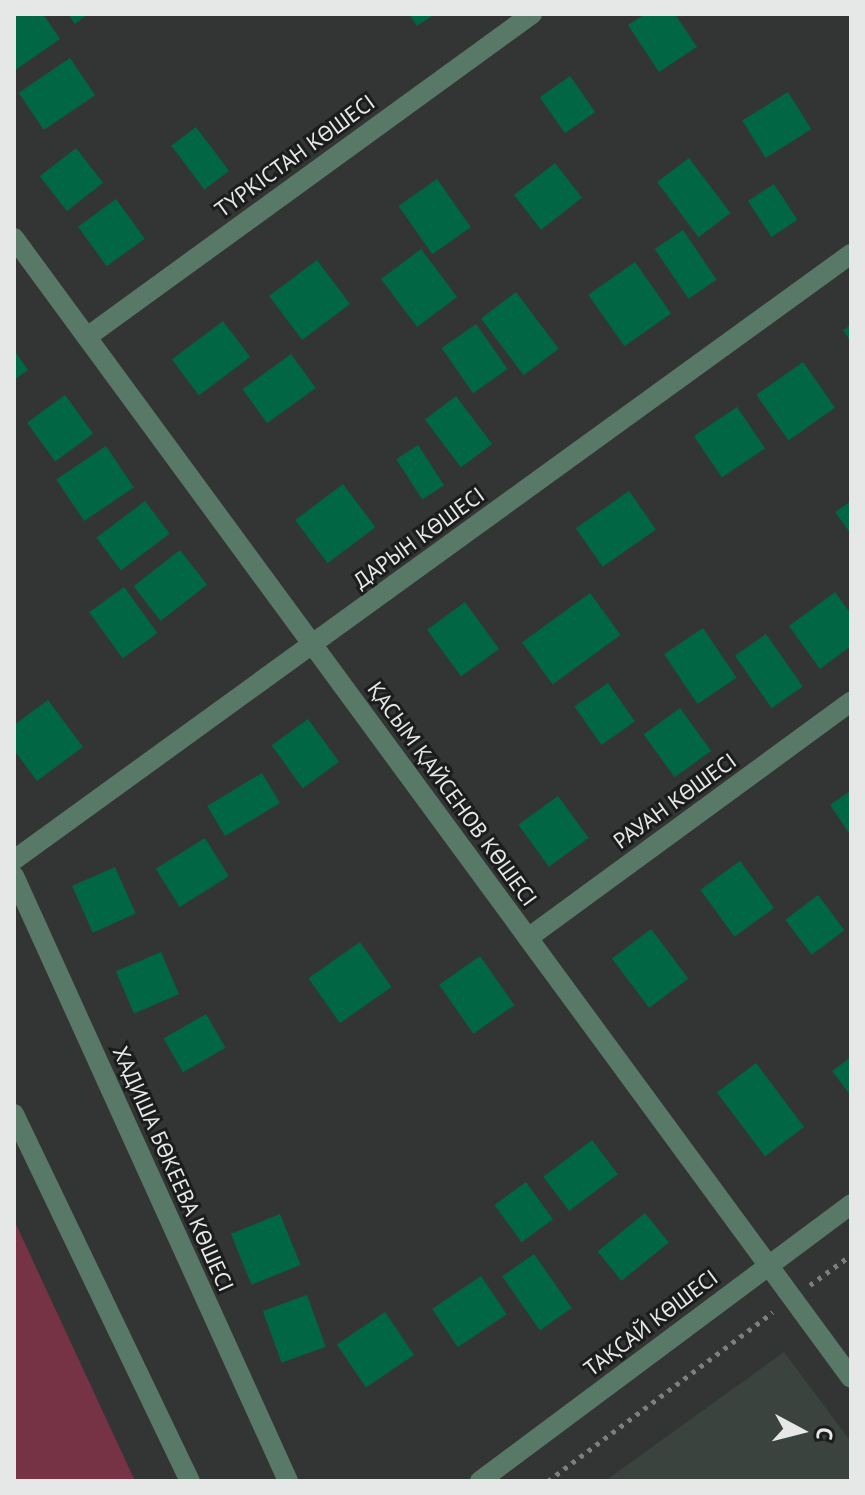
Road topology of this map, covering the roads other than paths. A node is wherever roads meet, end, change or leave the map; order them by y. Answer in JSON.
{"nodes":[{"id":1,"x":532,"y":14,"type":"edge"},
{"id":2,"x":14,"y":238,"type":"edge"},
{"id":3,"x":851,"y":254,"type":"edge"},
{"id":4,"x":87,"y":337,"type":"junction"},
{"id":5,"x":313,"y":645,"type":"junction"},
{"id":6,"x":851,"y":702,"type":"edge"},
{"id":7,"x":14,"y":860,"type":"edge"},
{"id":8,"x":14,"y":876,"type":"edge"},
{"id":9,"x":528,"y":938,"type":"junction"},
{"id":10,"x":14,"y":1114,"type":"edge"},
{"id":11,"x":851,"y":1204,"type":"edge"},
{"id":12,"x":768,"y":1265,"type":"junction"},
{"id":13,"x":851,"y":1378,"type":"edge"},
{"id":14,"x":190,"y":1481,"type":"edge"},
{"id":15,"x":288,"y":1481,"type":"edge"},
{"id":16,"x":480,"y":1481,"type":"edge"}],
"edges":[{"from":1,"to":4,"type":"street","name":"ТҮРКІСТАН КӨШЕСІ"},
{"from":2,"to":4,"type":"street","name":"ҚАСЫМ ҚАЙСЕНОВ КӨШЕСІ"},
{"from":3,"to":5,"type":"street","name":"ДАРЫН КӨШЕСІ"},
{"from":4,"to":5,"type":"street","name":"ҚАСЫМ ҚАЙСЕНОВ КӨШЕСІ"},
{"from":5,"to":7,"type":"street","name":"ДАРЫН КӨШЕСІ"},
{"from":5,"to":9,"type":"street","name":"ҚАСЫМ ҚАЙСЕНОВ КӨШЕСІ"},
{"from":6,"to":9,"type":"street","name":"РАУАН КӨШЕСІ"},
{"from":8,"to":15,"type":"street","name":"ХАДИША БӨКЕЕВА КӨШЕСІ"},
{"from":9,"to":12,"type":"street","name":"ҚАСЫМ ҚАЙСЕНОВ КӨШЕСІ"},
{"from":10,"to":14,"type":"street"},
{"from":11,"to":12,"type":"street","name":"ТАҚСАЙ КӨШЕСІ"},
{"from":12,"to":13,"type":"street","name":"ҚАСЫМ ҚАЙСЕНОВ КӨШЕСІ"},
{"from":12,"to":16,"type":"street","name":"ТАҚСАЙ КӨШЕСІ"}]}
